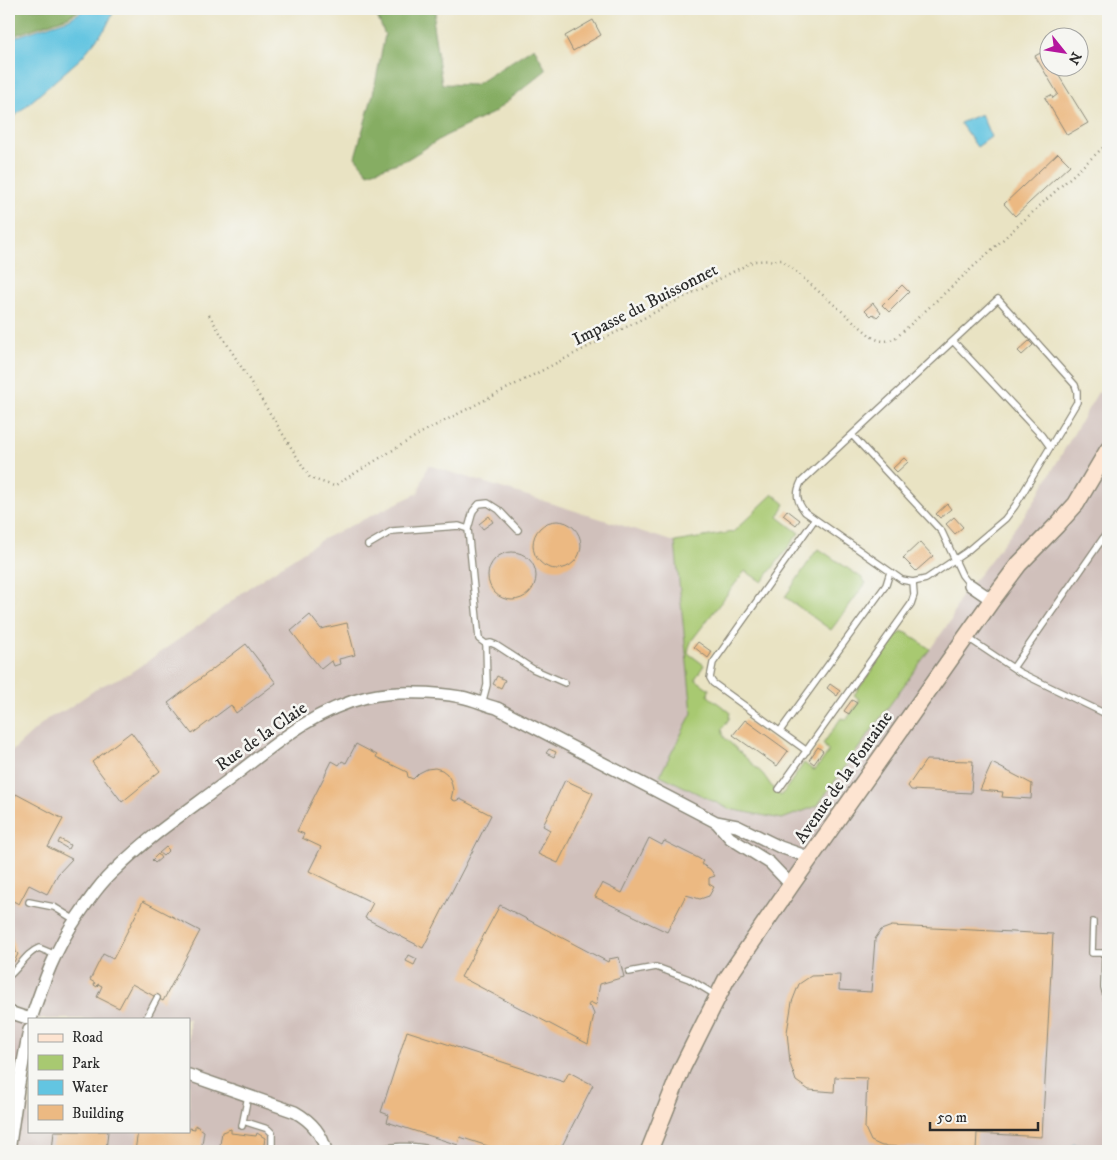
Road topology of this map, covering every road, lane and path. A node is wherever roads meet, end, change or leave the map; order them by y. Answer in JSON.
{"nodes":[{"id":1,"x":1108,"y":143,"type":"edge"},
{"id":2,"x":209,"y":315,"type":"dead end"},
{"id":3,"x":953,"y":340,"type":"junction"},
{"id":4,"x":852,"y":435,"type":"junction"},
{"id":5,"x":1050,"y":447,"type":"junction"},
{"id":6,"x":1108,"y":450,"type":"edge"},
{"id":7,"x":815,"y":519,"type":"junction"},
{"id":8,"x":468,"y":529,"type":"junction"},
{"id":9,"x":518,"y":530,"type":"dead end"},
{"id":10,"x":1108,"y":531,"type":"edge"},
{"id":11,"x":1104,"y":538,"type":"junction"},
{"id":12,"x":1108,"y":543,"type":"edge"},
{"id":13,"x":368,"y":545,"type":"dead end"},
{"id":14,"x":954,"y":560,"type":"junction"},
{"id":15,"x":890,"y":572,"type":"junction"},
{"id":16,"x":913,"y":582,"type":"junction"},
{"id":17,"x":970,"y":585,"type":"joint"},
{"id":18,"x":992,"y":600,"type":"junction"},
{"id":19,"x":966,"y":637,"type":"junction"},
{"id":20,"x":486,"y":644,"type":"junction"},
{"id":21,"x":1013,"y":668,"type":"junction"},
{"id":22,"x":565,"y":683,"type":"dead end"},
{"id":23,"x":482,"y":704,"type":"junction"},
{"id":24,"x":1108,"y":715,"type":"edge"},
{"id":25,"x":780,"y":731,"type":"junction"},
{"id":26,"x":807,"y":751,"type":"junction"},
{"id":27,"x":780,"y":789,"type":"dead end"},
{"id":28,"x":716,"y":822,"type":"junction"},
{"id":29,"x":811,"y":858,"type":"junction"},
{"id":30,"x":791,"y":885,"type":"junction"},
{"id":31,"x":29,"y":902,"type":"dead end"},
{"id":32,"x":75,"y":920,"type":"junction"},
{"id":33,"x":1093,"y":922,"type":"dead end"},
{"id":34,"x":56,"y":955,"type":"junction"},
{"id":35,"x":630,"y":972,"type":"dead end"},
{"id":36,"x":9,"y":976,"type":"edge"},
{"id":37,"x":717,"y":996,"type":"junction"},
{"id":38,"x":158,"y":998,"type":"dead end"},
{"id":39,"x":1108,"y":1004,"type":"edge"},
{"id":40,"x":9,"y":1012,"type":"edge"},
{"id":41,"x":28,"y":1018,"type":"edge"},
{"id":42,"x":31,"y":1018,"type":"edge"},
{"id":43,"x":147,"y":1018,"type":"edge"},
{"id":44,"x":28,"y":1035,"type":"edge"},
{"id":45,"x":190,"y":1076,"type":"edge"},
{"id":46,"x":248,"y":1096,"type":"junction"},
{"id":47,"x":9,"y":1151,"type":"edge"},
{"id":48,"x":272,"y":1151,"type":"edge"},
{"id":49,"x":326,"y":1151,"type":"edge"},
{"id":50,"x":365,"y":1151,"type":"edge"},
{"id":51,"x":437,"y":1151,"type":"edge"},
{"id":52,"x":649,"y":1151,"type":"edge"}],
"edges":[{"from":1,"to":2,"type":"path","name":"Impasse du Buissonnet"},
{"from":3,"to":4,"type":"lane"},
{"from":3,"to":5,"type":"lane"},
{"from":3,"to":5,"type":"lane"},
{"from":4,"to":7,"type":"lane"},
{"from":4,"to":14,"type":"lane"},
{"from":5,"to":14,"type":"lane"},
{"from":6,"to":18,"type":"street","name":"Avenue de la Fontaine"},
{"from":7,"to":15,"type":"lane"},
{"from":7,"to":25,"type":"lane"},
{"from":8,"to":9,"type":"lane"},
{"from":8,"to":13,"type":"lane"},
{"from":8,"to":20,"type":"lane"},
{"from":10,"to":11,"type":"lane"},
{"from":11,"to":12,"type":"lane"},
{"from":11,"to":21,"type":"lane"},
{"from":14,"to":16,"type":"lane"},
{"from":14,"to":17,"type":"lane"},
{"from":15,"to":16,"type":"lane"},
{"from":15,"to":25,"type":"lane"},
{"from":16,"to":26,"type":"lane"},
{"from":17,"to":18,"type":"street"},
{"from":18,"to":19,"type":"street","name":"Avenue de la Fontaine"},
{"from":19,"to":21,"type":"lane"},
{"from":19,"to":29,"type":"street","name":"Avenue de la Fontaine"},
{"from":20,"to":22,"type":"lane"},
{"from":20,"to":23,"type":"lane"},
{"from":21,"to":24,"type":"lane"},
{"from":23,"to":28,"type":"street","name":"Rue de la Claie"},
{"from":23,"to":32,"type":"street","name":"Rue de la Claie"},
{"from":25,"to":26,"type":"lane"},
{"from":26,"to":27,"type":"lane"},
{"from":28,"to":29,"type":"street","name":"Rue de la Claie"},
{"from":28,"to":30,"type":"street","name":"Rue de la Claie"},
{"from":29,"to":30,"type":"street","name":"Avenue de la Fontaine"},
{"from":30,"to":37,"type":"street","name":"Avenue de la Fontaine"},
{"from":31,"to":32,"type":"lane"},
{"from":32,"to":34,"type":"street","name":"Rue de la Claie"},
{"from":33,"to":39,"type":"lane"},
{"from":34,"to":36,"type":"lane"},
{"from":34,"to":42,"type":"street","name":"Rue de la Claie"},
{"from":35,"to":37,"type":"lane"},
{"from":37,"to":52,"type":"street","name":"Avenue de la Fontaine"},
{"from":38,"to":43,"type":"lane"},
{"from":40,"to":41,"type":"street"},
{"from":44,"to":47,"type":"street"},
{"from":45,"to":46,"type":"street"},
{"from":46,"to":48,"type":"lane"},
{"from":46,"to":49,"type":"street"},
{"from":50,"to":51,"type":"lane"}]}
